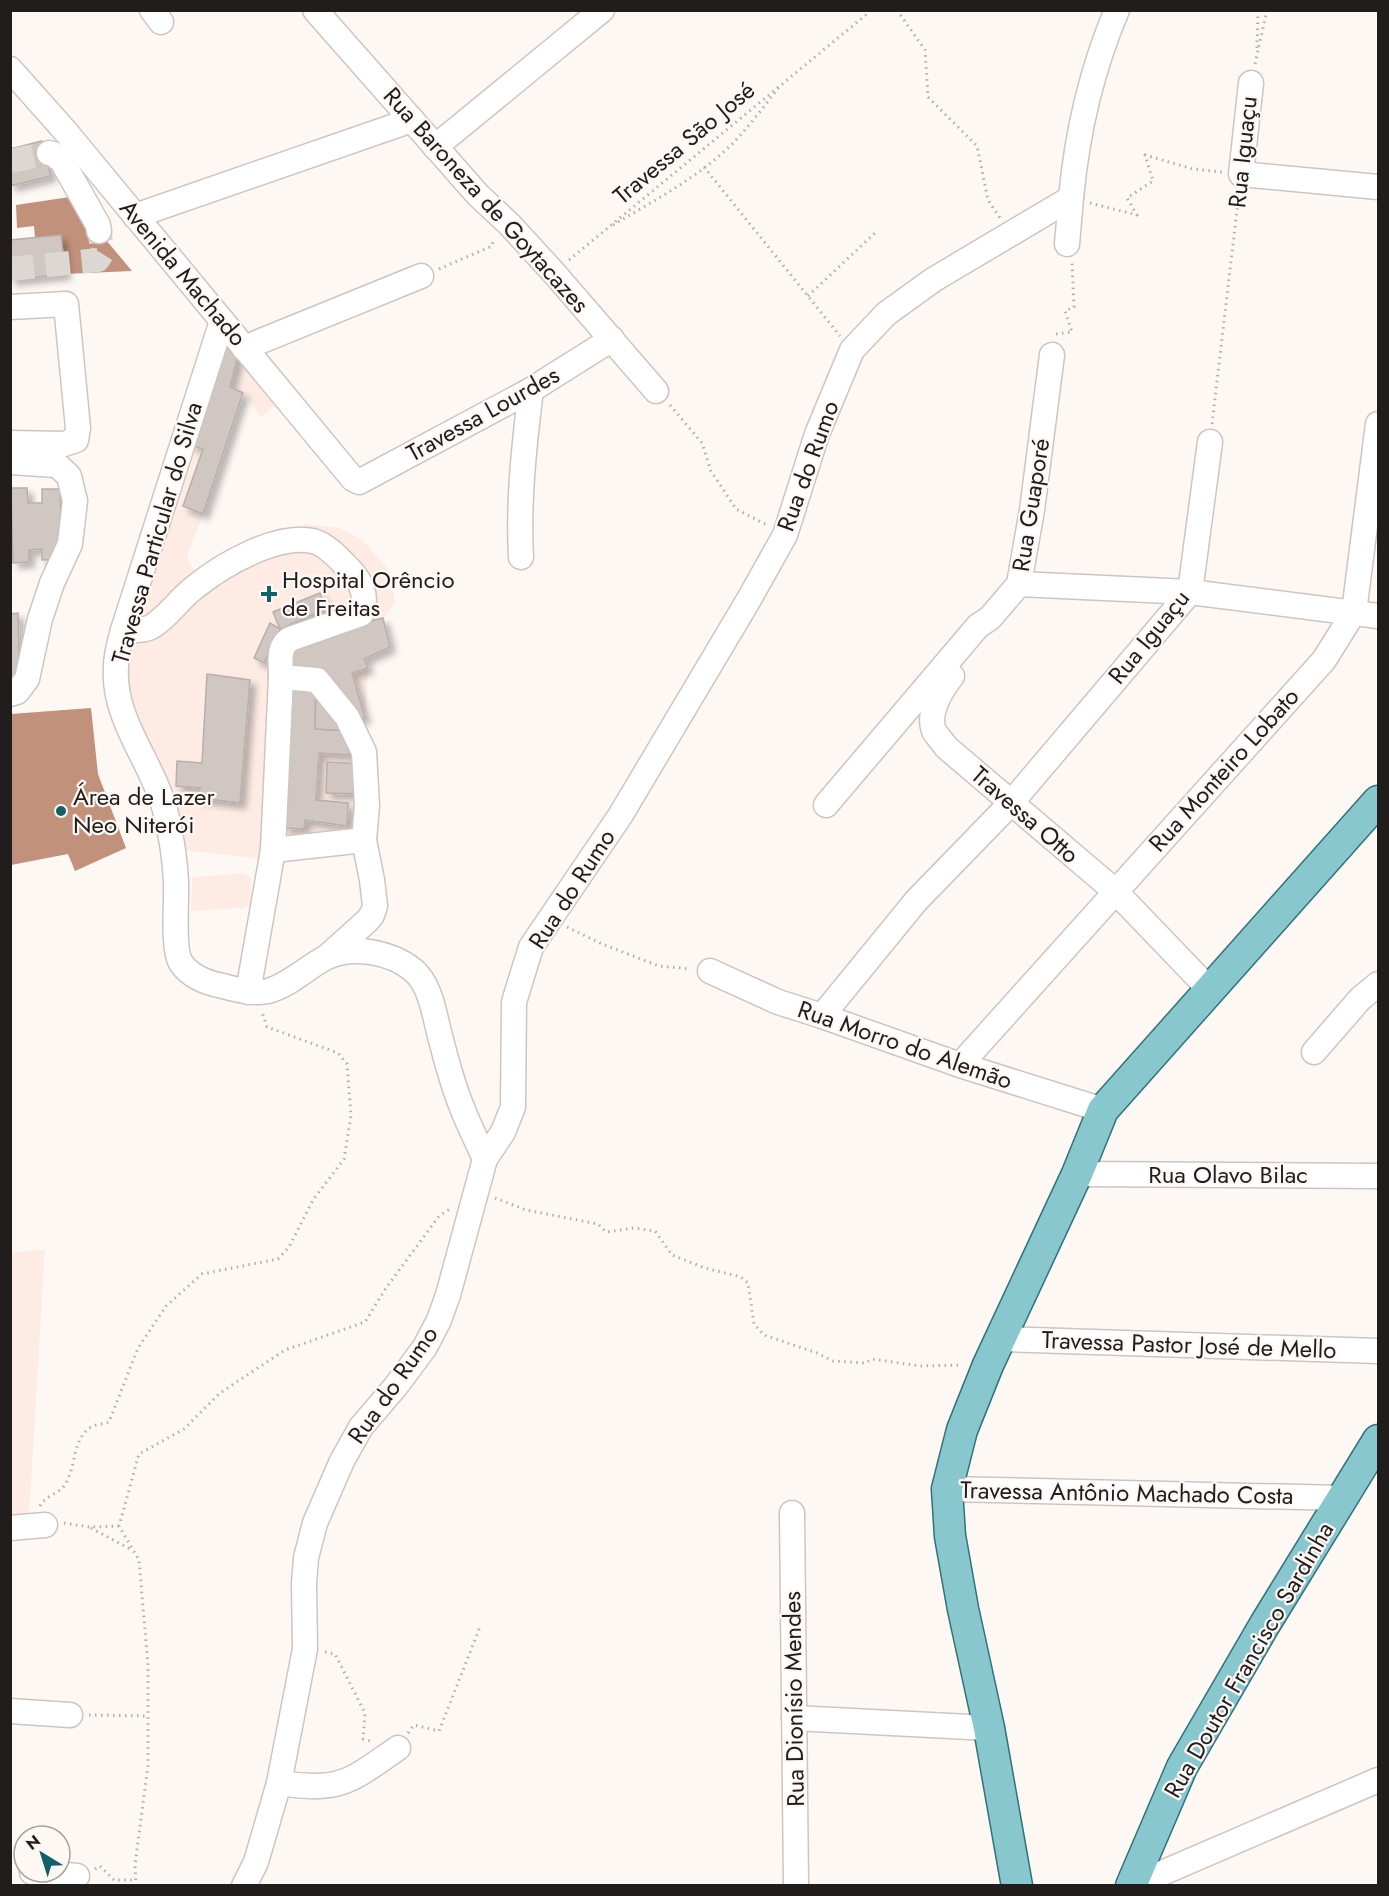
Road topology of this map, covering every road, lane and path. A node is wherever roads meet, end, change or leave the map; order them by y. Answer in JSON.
{"nodes":[{"id":1,"x":315,"y":10,"type":"edge"},
{"id":2,"x":602,"y":10,"type":"edge"},
{"id":3,"x":867,"y":10,"type":"edge"},
{"id":4,"x":897,"y":10,"type":"edge"},
{"id":5,"x":1117,"y":10,"type":"edge"},
{"id":6,"x":1258,"y":10,"type":"edge"},
{"id":7,"x":1267,"y":10,"type":"edge"},
{"id":8,"x":1257,"y":56,"type":"junction"},
{"id":9,"x":10,"y":69,"type":"edge"},
{"id":10,"x":784,"y":81,"type":"junction"},
{"id":11,"x":1251,"y":83,"type":"joint"},
{"id":12,"x":412,"y":120,"type":"junction"},
{"id":13,"x":435,"y":147,"type":"junction"},
{"id":14,"x":62,"y":152,"type":"junction"},
{"id":15,"x":704,"y":167,"type":"junction"},
{"id":16,"x":1241,"y":174,"type":"junction"},
{"id":17,"x":1378,"y":187,"type":"edge"},
{"id":18,"x":1071,"y":198,"type":"junction"},
{"id":19,"x":135,"y":216,"type":"junction"},
{"id":20,"x":99,"y":231,"type":"tunnel mouth"},
{"id":21,"x":604,"y":231,"type":"junction"},
{"id":22,"x":495,"y":232,"type":"dead end"},
{"id":23,"x":876,"y":232,"type":"dead end"},
{"id":24,"x":1011,"y":233,"type":"junction"},
{"id":25,"x":1067,"y":244,"type":"joint"},
{"id":26,"x":554,"y":273,"type":"junction"},
{"id":27,"x":421,"y":276,"type":"joint"},
{"id":28,"x":808,"y":296,"type":"junction"},
{"id":29,"x":10,"y":307,"type":"edge"},
{"id":30,"x":222,"y":321,"type":"junction"},
{"id":31,"x":612,"y":339,"type":"junction"},
{"id":32,"x":244,"y":348,"type":"junction"},
{"id":33,"x":852,"y":350,"type":"junction"},
{"id":34,"x":1052,"y":355,"type":"joint"},
{"id":35,"x":531,"y":390,"type":"junction"},
{"id":36,"x":656,"y":391,"type":"joint"},
{"id":37,"x":1378,"y":424,"type":"edge"},
{"id":38,"x":1210,"y":442,"type":"joint"},
{"id":39,"x":10,"y":443,"type":"edge"},
{"id":40,"x":10,"y":462,"type":"edge"},
{"id":41,"x":353,"y":479,"type":"joint"},
{"id":42,"x":785,"y":535,"type":"junction"},
{"id":43,"x":521,"y":557,"type":"dead end"},
{"id":44,"x":1019,"y":584,"type":"junction"},
{"id":45,"x":1190,"y":592,"type":"junction"},
{"id":46,"x":1354,"y":612,"type":"junction"},
{"id":47,"x":1378,"y":616,"type":"edge"},
{"id":48,"x":990,"y":618,"type":"junction"},
{"id":49,"x":123,"y":630,"type":"junction"},
{"id":50,"x":281,"y":677,"type":"junction"},
{"id":51,"x":10,"y":694,"type":"edge"},
{"id":52,"x":1378,"y":801,"type":"edge"},
{"id":53,"x":1011,"y":803,"type":"junction"},
{"id":54,"x":826,"y":806,"type":"dead end"},
{"id":55,"x":364,"y":840,"type":"junction"},
{"id":56,"x":273,"y":850,"type":"junction"},
{"id":57,"x":1114,"y":891,"type":"junction"},
{"id":58,"x":550,"y":918,"type":"junction"},
{"id":59,"x":328,"y":956,"type":"junction"},
{"id":60,"x":710,"y":971,"type":"joint"},
{"id":61,"x":1378,"y":984,"type":"edge"},
{"id":62,"x":1210,"y":990,"type":"junction"},
{"id":63,"x":252,"y":992,"type":"junction"},
{"id":64,"x":822,"y":1016,"type":"junction"},
{"id":65,"x":1314,"y":1052,"type":"dead end"},
{"id":66,"x":960,"y":1065,"type":"junction"},
{"id":67,"x":1103,"y":1110,"type":"junction"},
{"id":68,"x":485,"y":1159,"type":"junction"},
{"id":69,"x":1077,"y":1174,"type":"junction"},
{"id":70,"x":1378,"y":1176,"type":"edge"},
{"id":71,"x":476,"y":1191,"type":"junction"},
{"id":72,"x":1378,"y":1351,"type":"edge"},
{"id":73,"x":994,"y":1352,"type":"junction"},
{"id":74,"x":1378,"y":1440,"type":"edge"},
{"id":75,"x":947,"y":1489,"type":"junction"},
{"id":76,"x":1342,"y":1498,"type":"junction"},
{"id":77,"x":792,"y":1513,"type":"dead end"},
{"id":78,"x":119,"y":1526,"type":"junction"},
{"id":79,"x":29,"y":1527,"type":"edge"},
{"id":80,"x":89,"y":1527,"type":"junction"},
{"id":81,"x":131,"y":1550,"type":"junction"},
{"id":82,"x":480,"y":1627,"type":"dead end"},
{"id":83,"x":305,"y":1649,"type":"junction"},
{"id":84,"x":10,"y":1711,"type":"edge"},
{"id":85,"x":70,"y":1715,"type":"joint"},
{"id":86,"x":148,"y":1716,"type":"junction"},
{"id":87,"x":794,"y":1718,"type":"junction"},
{"id":88,"x":989,"y":1728,"type":"junction"},
{"id":89,"x":398,"y":1748,"type":"junction"},
{"id":90,"x":1378,"y":1780,"type":"edge"},
{"id":91,"x":279,"y":1783,"type":"junction"},
{"id":92,"x":72,"y":1876,"type":"edge"},
{"id":93,"x":77,"y":1876,"type":"joint"},
{"id":94,"x":136,"y":1880,"type":"junction"},
{"id":95,"x":136,"y":1886,"type":"edge"},
{"id":96,"x":244,"y":1886,"type":"edge"},
{"id":97,"x":796,"y":1886,"type":"edge"},
{"id":98,"x":1017,"y":1886,"type":"edge"},
{"id":99,"x":1131,"y":1886,"type":"edge"}],
"edges":[{"from":1,"to":12,"type":"street","name":"Rua Baroneza de Goytacazes"},
{"from":2,"to":13,"type":"street"},
{"from":3,"to":10,"type":"path","name":"Travessa São José"},
{"from":4,"to":24,"type":"path"},
{"from":5,"to":18,"type":"street"},
{"from":6,"to":8,"type":"path"},
{"from":7,"to":8,"type":"path"},
{"from":8,"to":11,"type":"path"},
{"from":9,"to":14,"type":"street","name":"Avenida Machado"},
{"from":10,"to":15,"type":"path","name":"Travessa São José"},
{"from":10,"to":21,"type":"path","name":"Travessa São José"},
{"from":11,"to":16,"type":"street","name":"Rua Iguaçu"},
{"from":12,"to":13,"type":"street","name":"Rua Baroneza de Goytacazes"},
{"from":12,"to":19,"type":"street"},
{"from":13,"to":26,"type":"street","name":"Rua Baroneza de Goytacazes"},
{"from":14,"to":19,"type":"street","name":"Avenida Machado"},
{"from":14,"to":20,"type":"street"},
{"from":15,"to":21,"type":"path","name":"Travessa São José"},
{"from":15,"to":28,"type":"path"},
{"from":16,"to":17,"type":"street"},
{"from":16,"to":18,"type":"path"},
{"from":16,"to":38,"type":"path","name":"Rua Iguaçu"},
{"from":18,"to":24,"type":"street","name":"Rua do Rumo"},
{"from":18,"to":25,"type":"street"},
{"from":19,"to":30,"type":"street","name":"Avenida Machado"},
{"from":21,"to":26,"type":"path","name":"Travessa São José"},
{"from":22,"to":27,"type":"path"},
{"from":23,"to":28,"type":"path"},
{"from":24,"to":33,"type":"street","name":"Rua do Rumo"},
{"from":25,"to":34,"type":"path"},
{"from":26,"to":31,"type":"street","name":"Rua Baroneza de Goytacazes"},
{"from":27,"to":32,"type":"street"},
{"from":28,"to":33,"type":"path"},
{"from":29,"to":39,"type":"street"},
{"from":30,"to":32,"type":"street","name":"Avenida Machado"},
{"from":30,"to":49,"type":"street","name":"Travessa Particular do Silva"},
{"from":31,"to":35,"type":"street","name":"Travessa Lourdes"},
{"from":31,"to":36,"type":"street","name":"Rua Baroneza de Goytacazes"},
{"from":32,"to":41,"type":"street","name":"Avenida Machado"},
{"from":33,"to":42,"type":"street","name":"Rua do Rumo"},
{"from":34,"to":44,"type":"street","name":"Rua Guaporé"},
{"from":35,"to":41,"type":"street","name":"Travessa Lourdes"},
{"from":35,"to":43,"type":"street"},
{"from":36,"to":42,"type":"path"},
{"from":37,"to":46,"type":"street","name":"Rua Monteiro Lobato"},
{"from":38,"to":45,"type":"street","name":"Rua Iguaçu"},
{"from":40,"to":51,"type":"street"},
{"from":42,"to":58,"type":"street","name":"Rua do Rumo"},
{"from":44,"to":45,"type":"street"},
{"from":44,"to":48,"type":"street","name":"Rua Guaporé"},
{"from":45,"to":46,"type":"street"},
{"from":45,"to":53,"type":"street","name":"Rua Iguaçu"},
{"from":46,"to":47,"type":"street"},
{"from":46,"to":57,"type":"street","name":"Rua Monteiro Lobato"},
{"from":48,"to":53,"type":"street","name":"Travessa Otto"},
{"from":48,"to":54,"type":"street","name":"Rua Guaporé"},
{"from":49,"to":50,"type":"street"},
{"from":49,"to":63,"type":"street","name":"Travessa Particular do Silva"},
{"from":50,"to":55,"type":"street"},
{"from":50,"to":56,"type":"street"},
{"from":52,"to":62,"type":"main road"},
{"from":53,"to":57,"type":"street","name":"Travessa Otto"},
{"from":53,"to":64,"type":"street","name":"Rua Iguaçu"},
{"from":55,"to":56,"type":"street"},
{"from":55,"to":59,"type":"street"},
{"from":56,"to":63,"type":"street"},
{"from":57,"to":62,"type":"street","name":"Travessa Otto"},
{"from":57,"to":66,"type":"street","name":"Rua Monteiro Lobato"},
{"from":58,"to":60,"type":"path"},
{"from":58,"to":68,"type":"street","name":"Rua do Rumo"},
{"from":59,"to":63,"type":"street","name":"Travessa Particular do Silva"},
{"from":59,"to":68,"type":"street","name":"Travessa Particular do Silva"},
{"from":60,"to":64,"type":"street","name":"Rua Morro do Alemão"},
{"from":61,"to":65,"type":"street"},
{"from":62,"to":67,"type":"main road"},
{"from":63,"to":79,"type":"path"},
{"from":64,"to":66,"type":"street","name":"Rua Morro do Alemão"},
{"from":66,"to":67,"type":"street","name":"Rua Morro do Alemão"},
{"from":67,"to":69,"type":"main road"},
{"from":68,"to":71,"type":"street","name":"Rua do Rumo"},
{"from":69,"to":70,"type":"street","name":"Rua Olavo Bilac"},
{"from":69,"to":73,"type":"main road"},
{"from":71,"to":73,"type":"path"},
{"from":71,"to":78,"type":"path"},
{"from":71,"to":83,"type":"street","name":"Rua do Rumo"},
{"from":72,"to":73,"type":"street","name":"Travessa Pastor José de Mello"},
{"from":73,"to":75,"type":"main road"},
{"from":74,"to":76,"type":"main road","name":"Rua Doutor Francisco Sardinha"},
{"from":75,"to":76,"type":"street","name":"Travessa Antônio Machado Costa"},
{"from":75,"to":88,"type":"main road"},
{"from":76,"to":99,"type":"main road","name":"Rua Doutor Francisco Sardinha"},
{"from":77,"to":87,"type":"street","name":"Rua Dionísio Mendes"},
{"from":78,"to":80,"type":"path"},
{"from":78,"to":81,"type":"path"},
{"from":79,"to":80,"type":"path"},
{"from":80,"to":81,"type":"path"},
{"from":81,"to":86,"type":"path"},
{"from":82,"to":89,"type":"path"},
{"from":83,"to":89,"type":"path"},
{"from":83,"to":91,"type":"street","name":"Rua do Rumo"},
{"from":84,"to":85,"type":"street"},
{"from":85,"to":86,"type":"path"},
{"from":86,"to":94,"type":"path"},
{"from":87,"to":88,"type":"street"},
{"from":87,"to":97,"type":"street","name":"Rua Dionísio Mendes"},
{"from":88,"to":98,"type":"main road"},
{"from":89,"to":91,"type":"street"},
{"from":90,"to":99,"type":"street"},
{"from":91,"to":96,"type":"street","name":"Rua do Rumo"},
{"from":92,"to":93,"type":"street"},
{"from":93,"to":94,"type":"path"},
{"from":94,"to":95,"type":"path"}]}
